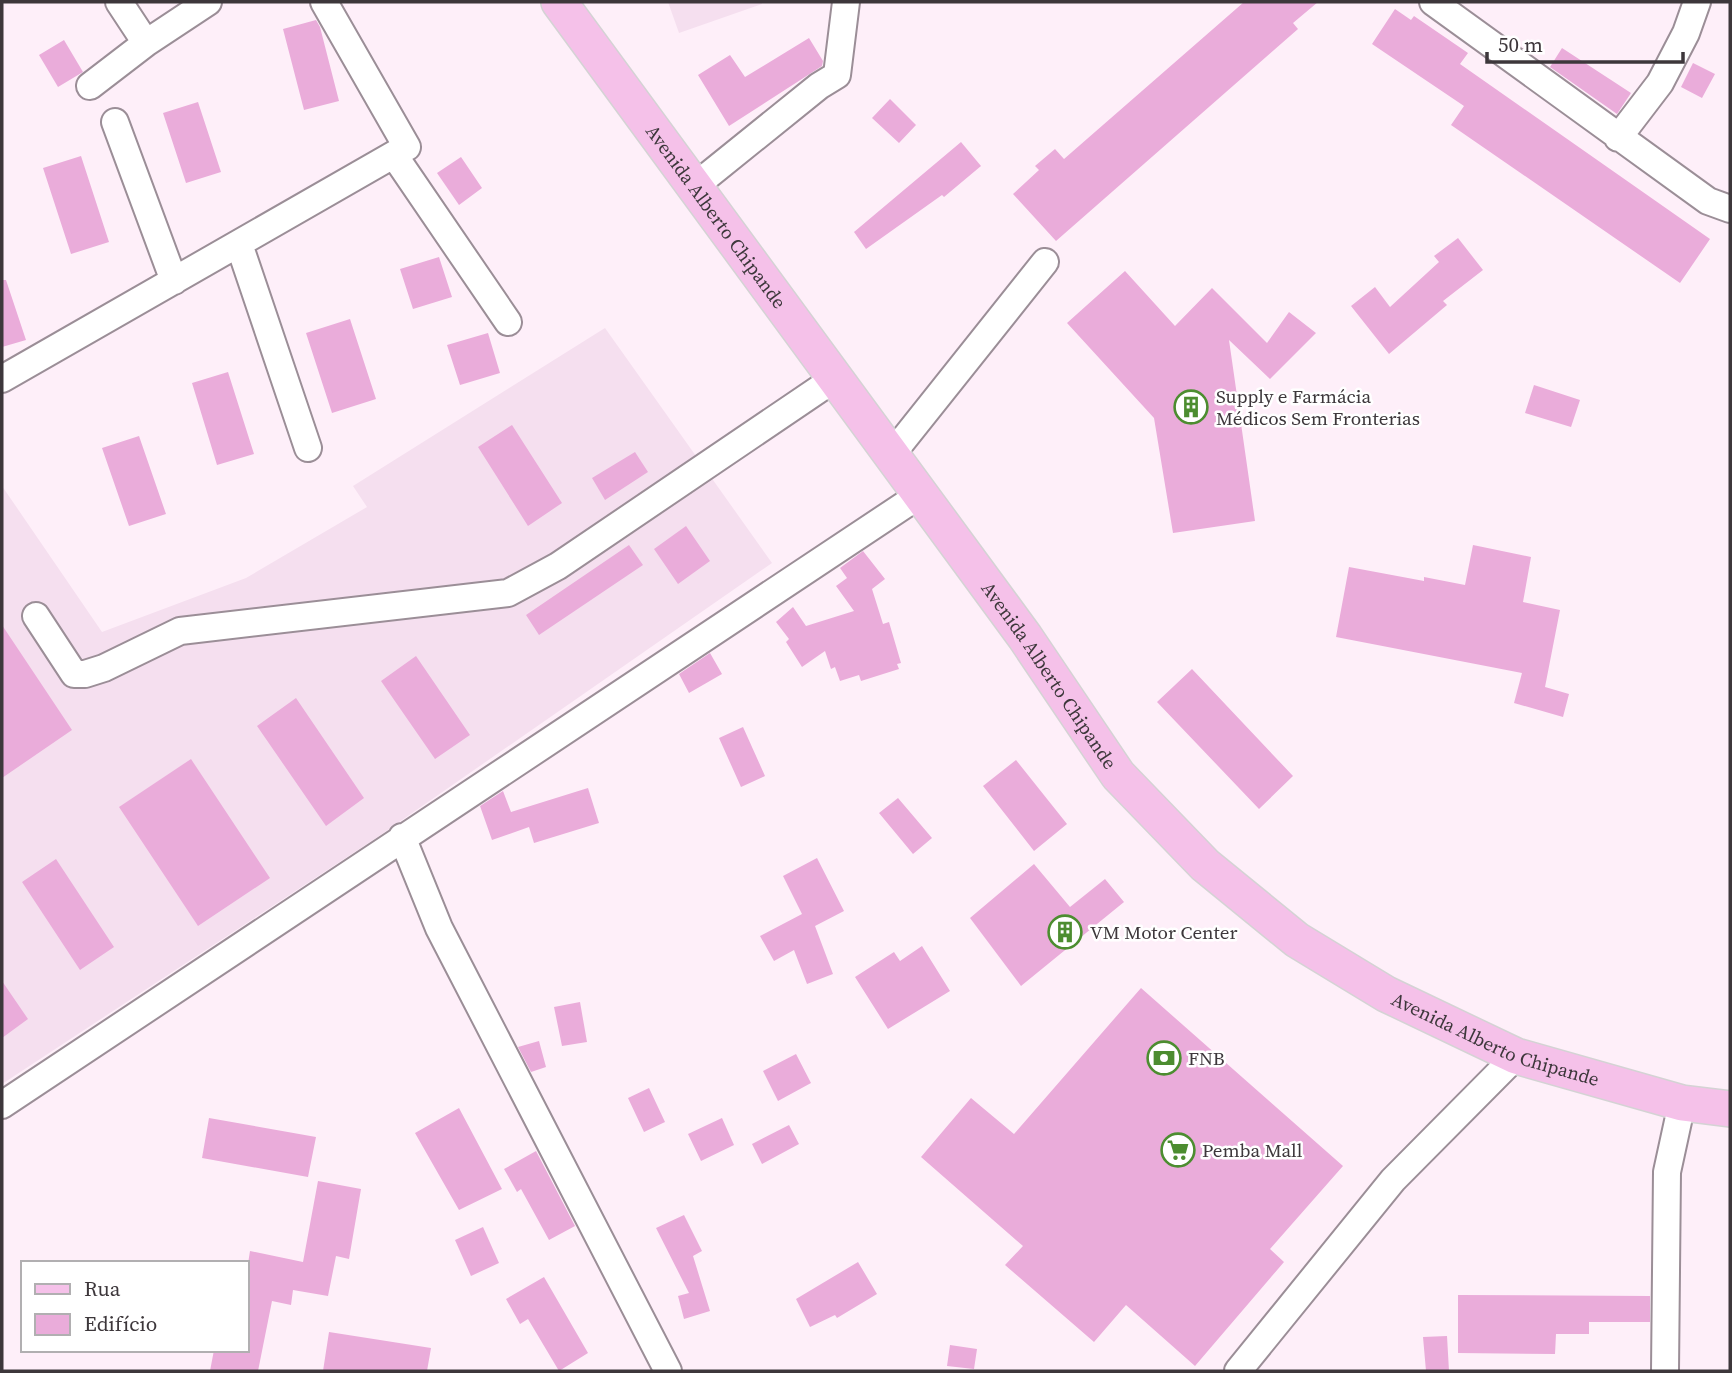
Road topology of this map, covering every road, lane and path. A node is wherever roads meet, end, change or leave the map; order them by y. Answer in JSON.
{"nodes":[{"id":1,"x":119,"y":2,"type":"edge"},
{"id":2,"x":208,"y":2,"type":"edge"},
{"id":3,"x":324,"y":2,"type":"edge"},
{"id":4,"x":559,"y":2,"type":"edge"},
{"id":5,"x":846,"y":2,"type":"edge"},
{"id":6,"x":1433,"y":2,"type":"edge"},
{"id":7,"x":1697,"y":2,"type":"edge"},
{"id":8,"x":146,"y":43,"type":"junction"},
{"id":9,"x":90,"y":86,"type":"dead end"},
{"id":10,"x":115,"y":122,"type":"dead end"},
{"id":11,"x":1618,"y":138,"type":"junction"},
{"id":12,"x":394,"y":155,"type":"junction"},
{"id":13,"x":695,"y":186,"type":"junction"},
{"id":14,"x":1730,"y":209,"type":"edge"},
{"id":15,"x":239,"y":244,"type":"junction"},
{"id":16,"x":1045,"y":262,"type":"dead end"},
{"id":17,"x":174,"y":281,"type":"junction"},
{"id":18,"x":508,"y":322,"type":"dead end"},
{"id":19,"x":837,"y":377,"type":"junction"},
{"id":20,"x":2,"y":379,"type":"edge"},
{"id":21,"x":308,"y":448,"type":"dead end"},
{"id":22,"x":892,"y":454,"type":"junction"},
{"id":23,"x":921,"y":494,"type":"junction"},
{"id":24,"x":36,"y":616,"type":"dead end"},
{"id":25,"x":402,"y":837,"type":"junction"},
{"id":26,"x":1516,"y":1056,"type":"junction"},
{"id":27,"x":1682,"y":1103,"type":"junction"},
{"id":28,"x":2,"y":1105,"type":"edge"},
{"id":29,"x":1730,"y":1109,"type":"edge"},
{"id":30,"x":668,"y":1371,"type":"edge"},
{"id":31,"x":1238,"y":1371,"type":"edge"},
{"id":32,"x":1665,"y":1371,"type":"edge"}],
"edges":[{"from":1,"to":8,"type":"street"},
{"from":2,"to":8,"type":"street"},
{"from":3,"to":12,"type":"street"},
{"from":4,"to":13,"type":"main road","name":"Avenida Alberto Chipande"},
{"from":5,"to":13,"type":"street"},
{"from":6,"to":11,"type":"street"},
{"from":7,"to":11,"type":"street"},
{"from":8,"to":9,"type":"street"},
{"from":10,"to":17,"type":"street"},
{"from":11,"to":14,"type":"street"},
{"from":12,"to":15,"type":"street"},
{"from":12,"to":18,"type":"street"},
{"from":13,"to":19,"type":"main road","name":"Avenida Alberto Chipande"},
{"from":15,"to":17,"type":"street"},
{"from":15,"to":21,"type":"street"},
{"from":16,"to":22,"type":"street"},
{"from":17,"to":20,"type":"street"},
{"from":19,"to":22,"type":"main road","name":"Avenida Alberto Chipande"},
{"from":19,"to":24,"type":"street"},
{"from":22,"to":23,"type":"main road","name":"Avenida Alberto Chipande"},
{"from":23,"to":25,"type":"street"},
{"from":23,"to":26,"type":"main road","name":"Avenida Alberto Chipande"},
{"from":25,"to":28,"type":"street"},
{"from":25,"to":30,"type":"street"},
{"from":26,"to":27,"type":"main road","name":"Avenida Alberto Chipande"},
{"from":26,"to":31,"type":"street"},
{"from":27,"to":29,"type":"main road","name":"Avenida Alberto Chipande"},
{"from":27,"to":32,"type":"street"}]}
